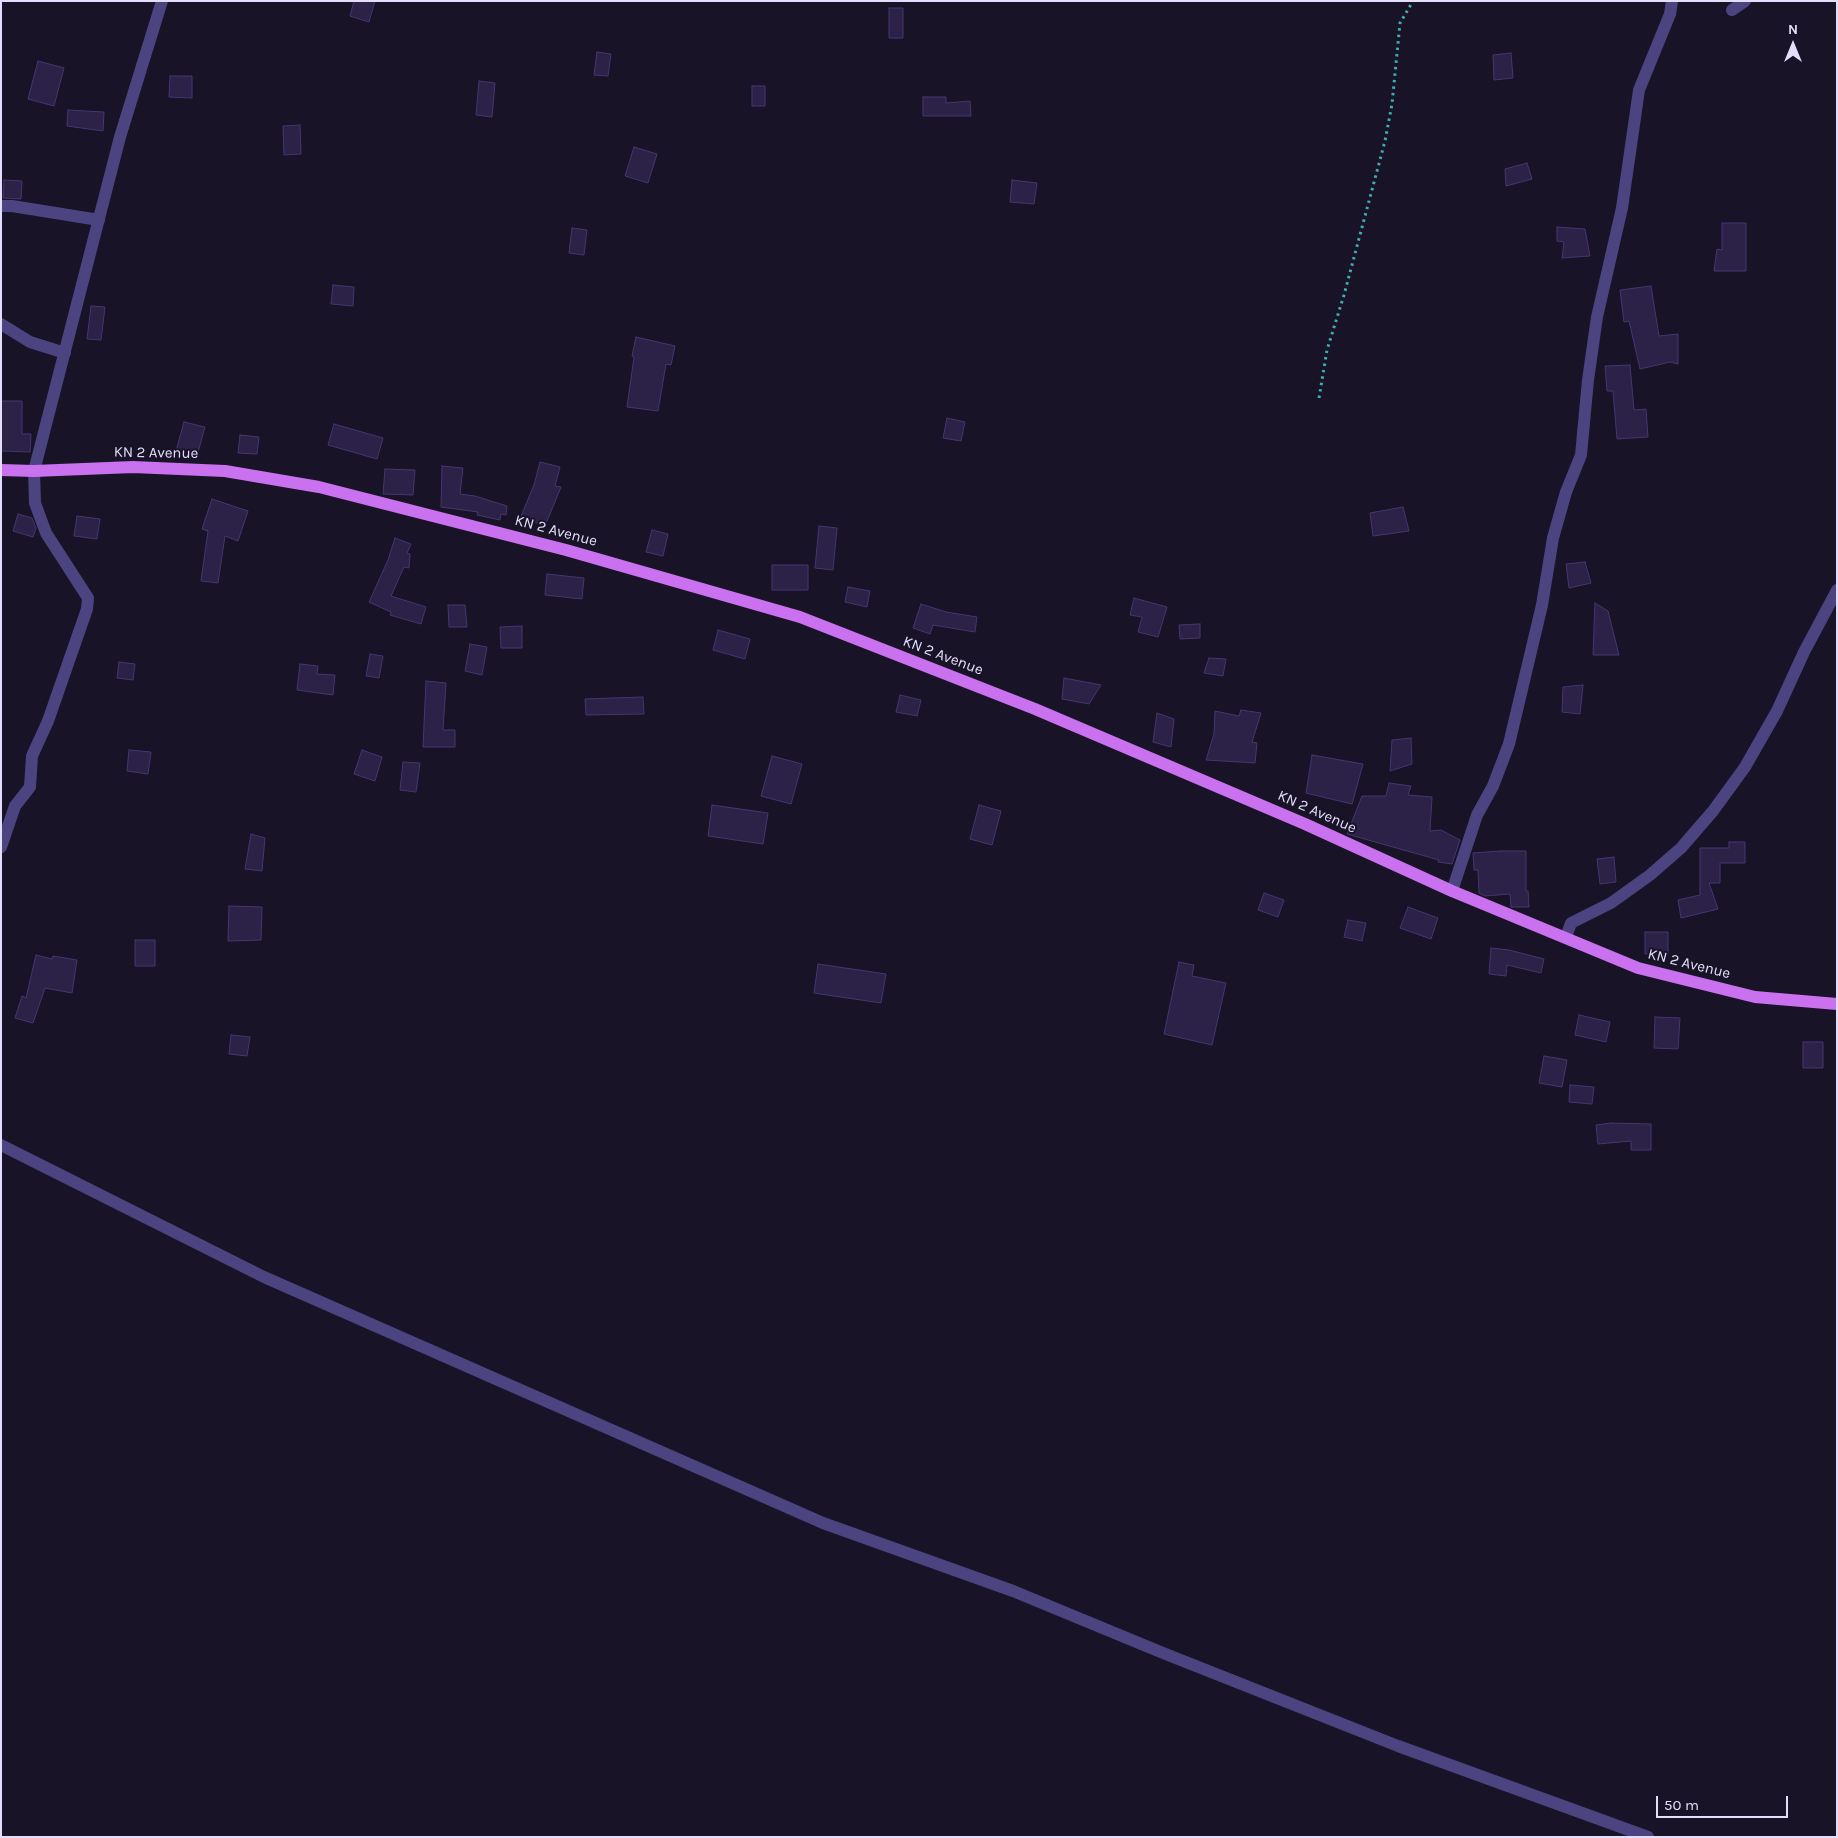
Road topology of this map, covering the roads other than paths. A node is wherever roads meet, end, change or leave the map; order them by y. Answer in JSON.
{"nodes":[{"id":1,"x":162,"y":1,"type":"edge"},
{"id":2,"x":1672,"y":1,"type":"edge"},
{"id":3,"x":1745,"y":1,"type":"edge"},
{"id":4,"x":1732,"y":10,"type":"dead end"},
{"id":5,"x":1,"y":206,"type":"edge"},
{"id":6,"x":99,"y":220,"type":"junction"},
{"id":7,"x":1,"y":324,"type":"edge"},
{"id":8,"x":65,"y":353,"type":"junction"},
{"id":9,"x":1,"y":470,"type":"edge"},
{"id":10,"x":34,"y":471,"type":"junction"},
{"id":11,"x":1837,"y":590,"type":"edge"},
{"id":12,"x":1,"y":847,"type":"edge"},
{"id":13,"x":1452,"y":890,"type":"junction"},
{"id":14,"x":1566,"y":937,"type":"junction"},
{"id":15,"x":1837,"y":1004,"type":"edge"},
{"id":16,"x":1,"y":1145,"type":"edge"},
{"id":17,"x":1648,"y":1837,"type":"edge"}],
"edges":[{"from":1,"to":6,"type":"street"},
{"from":2,"to":13,"type":"street"},
{"from":3,"to":4,"type":"street"},
{"from":5,"to":6,"type":"street"},
{"from":6,"to":8,"type":"street"},
{"from":7,"to":8,"type":"street"},
{"from":8,"to":10,"type":"street"},
{"from":9,"to":10,"type":"main road","name":"KN 2 Avenue"},
{"from":10,"to":12,"type":"street"},
{"from":10,"to":13,"type":"main road","name":"KN 2 Avenue"},
{"from":11,"to":14,"type":"street"},
{"from":13,"to":14,"type":"main road","name":"KN 2 Avenue"},
{"from":14,"to":15,"type":"main road","name":"KN 2 Avenue"},
{"from":16,"to":17,"type":"street"}]}
